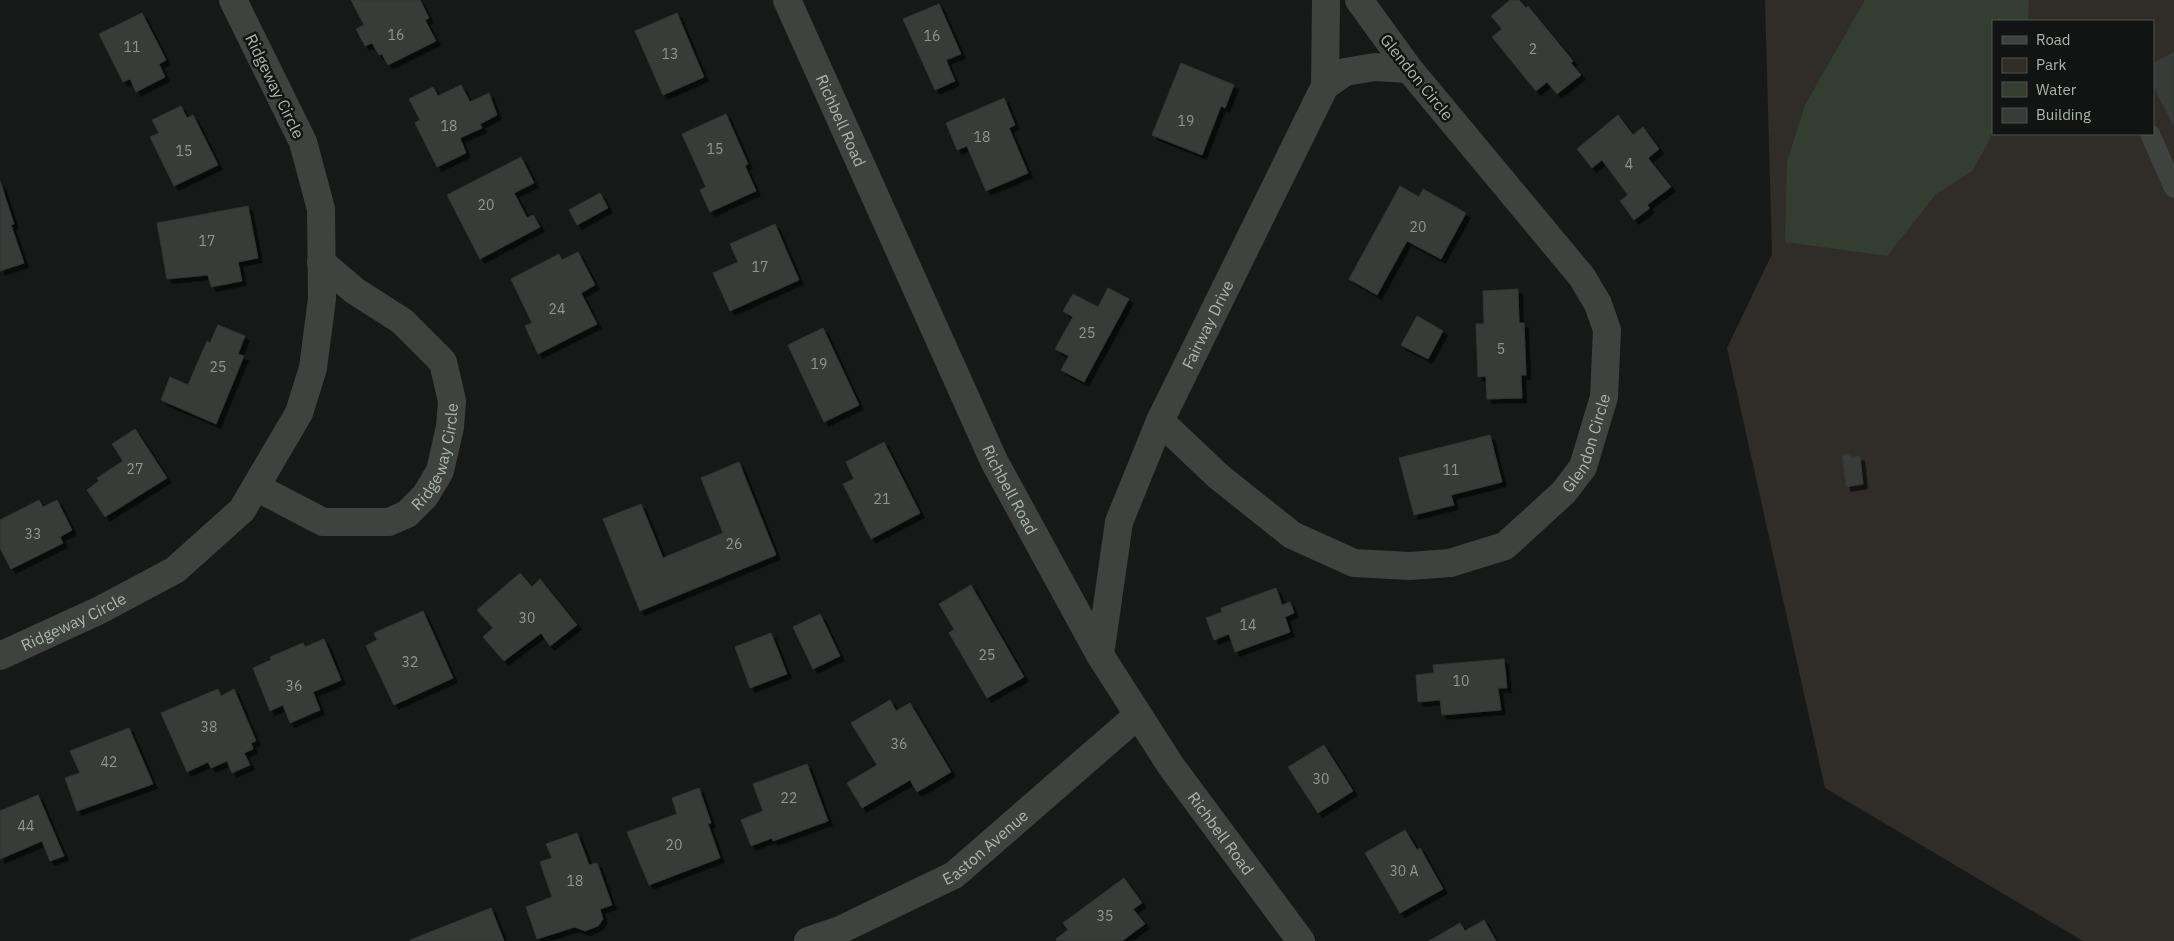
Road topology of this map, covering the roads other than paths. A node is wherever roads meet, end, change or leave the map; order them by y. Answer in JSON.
{"nodes":[{"id":1,"x":233,"y":0,"type":"edge"},
{"id":2,"x":787,"y":0,"type":"edge"},
{"id":3,"x":1326,"y":0,"type":"edge"},
{"id":4,"x":1359,"y":0,"type":"edge"},
{"id":5,"x":1409,"y":69,"type":"junction"},
{"id":6,"x":1325,"y":86,"type":"junction"},
{"id":7,"x":2150,"y":135,"type":"edge"},
{"id":8,"x":2174,"y":188,"type":"edge"},
{"id":9,"x":321,"y":262,"type":"junction"},
{"id":10,"x":1160,"y":421,"type":"junction"},
{"id":11,"x":256,"y":486,"type":"junction"},
{"id":12,"x":1100,"y":655,"type":"junction"},
{"id":13,"x":0,"y":656,"type":"edge"},
{"id":14,"x":1138,"y":715,"type":"junction"},
{"id":15,"x":808,"y":941,"type":"edge"},
{"id":16,"x":1301,"y":941,"type":"edge"}],
"edges":[{"from":1,"to":9,"type":"street","name":"Ridgeway Circle"},
{"from":2,"to":12,"type":"street","name":"Richbell Road"},
{"from":3,"to":6,"type":"street","name":"Fairway Drive"},
{"from":4,"to":5,"type":"street","name":"Glendon Circle"},
{"from":5,"to":6,"type":"street"},
{"from":5,"to":10,"type":"street","name":"Glendon Circle"},
{"from":6,"to":10,"type":"street","name":"Fairway Drive"},
{"from":7,"to":8,"type":"lane"},
{"from":9,"to":11,"type":"street","name":"Ridgeway Circle"},
{"from":9,"to":11,"type":"street","name":"Ridgeway Circle"},
{"from":10,"to":12,"type":"street","name":"Fairway Drive"},
{"from":11,"to":13,"type":"street","name":"Ridgeway Circle"},
{"from":12,"to":14,"type":"street","name":"Richbell Road"},
{"from":14,"to":15,"type":"street","name":"Easton Avenue"},
{"from":14,"to":16,"type":"street","name":"Richbell Road"}]}
